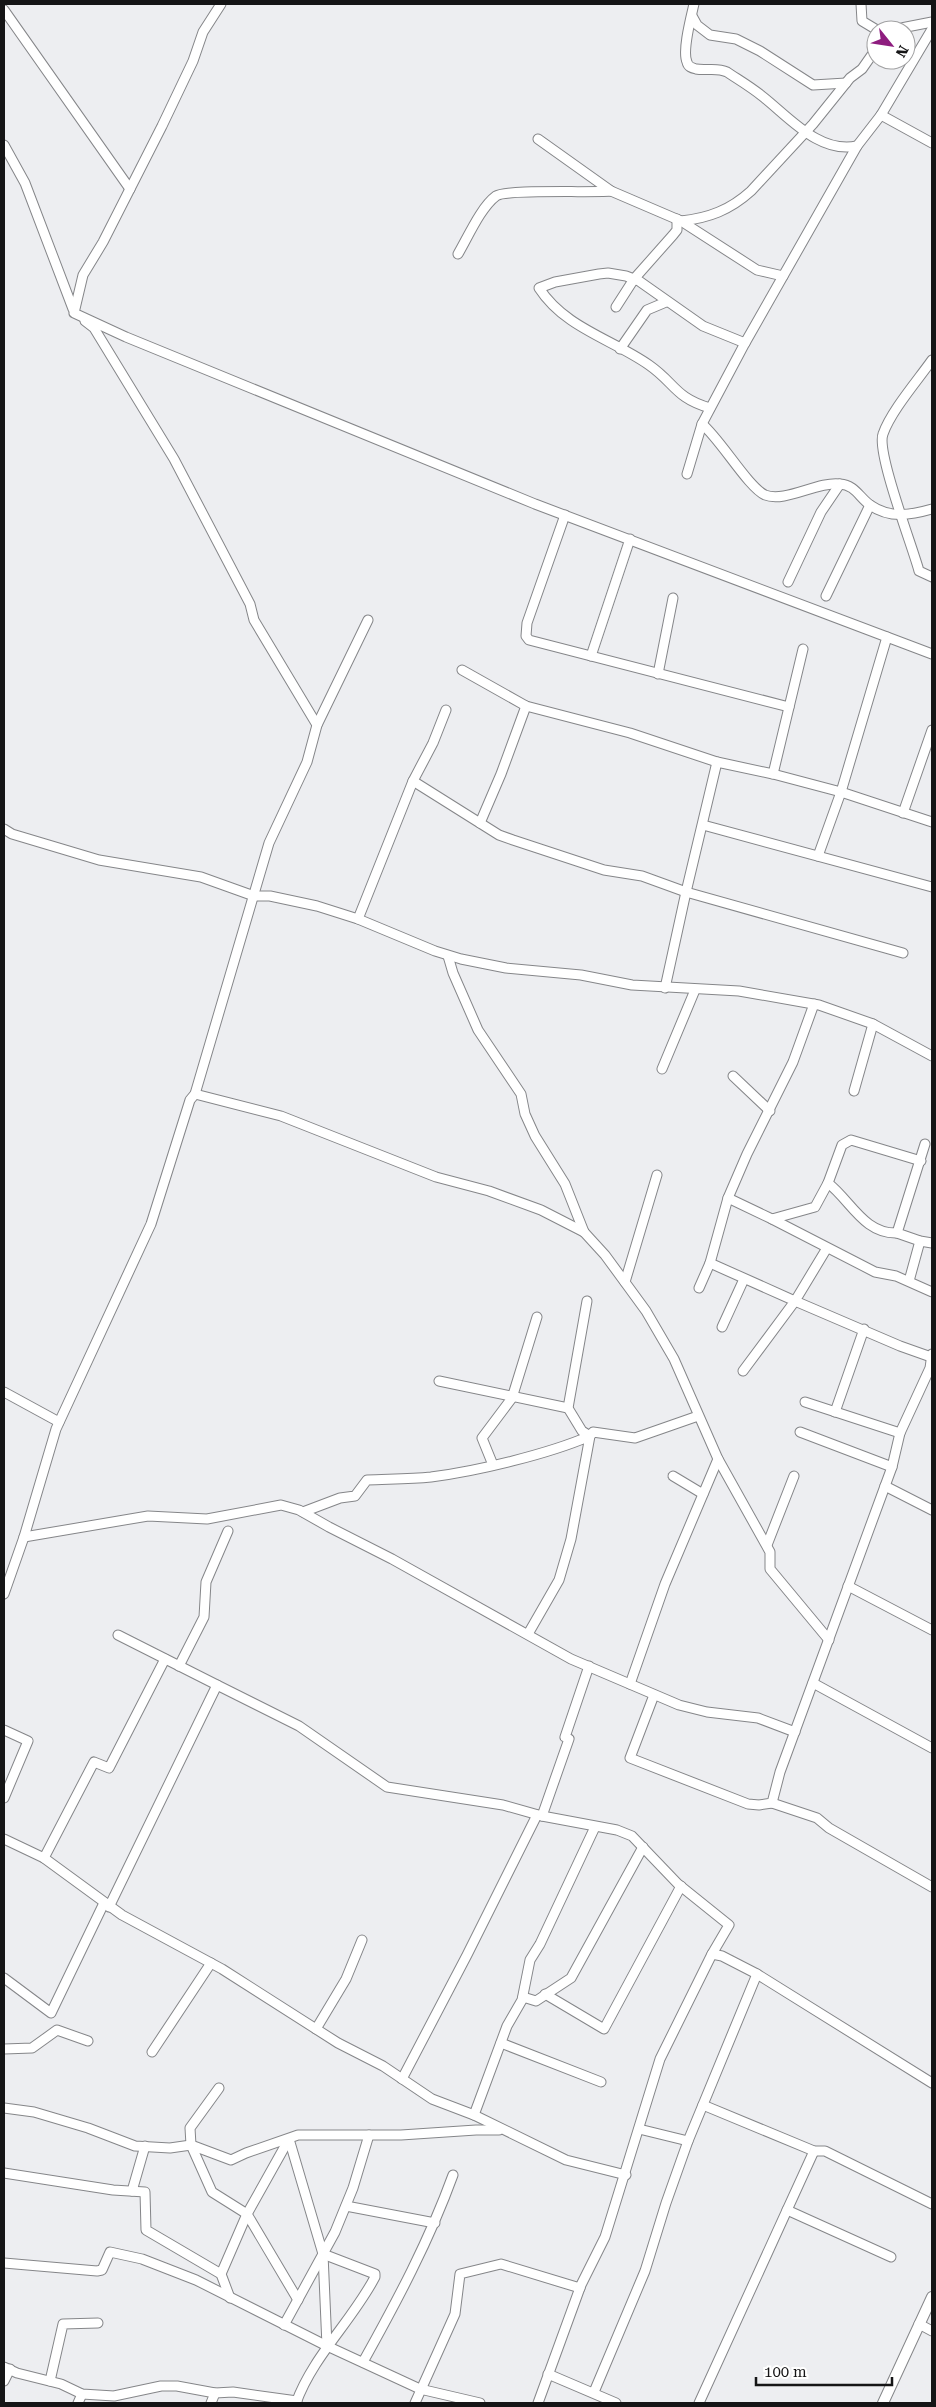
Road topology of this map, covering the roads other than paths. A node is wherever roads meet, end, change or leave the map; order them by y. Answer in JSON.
{"nodes":[{"id":1,"x":221,"y":4,"type":"edge"},
{"id":2,"x":694,"y":4,"type":"edge"},
{"id":3,"x":861,"y":4,"type":"edge"},
{"id":4,"x":4,"y":10,"type":"edge"},
{"id":5,"x":692,"y":15,"type":"junction"},
{"id":6,"x":932,"y":22,"type":"edge"},
{"id":7,"x":866,"y":23,"type":"edge"},
{"id":8,"x":916,"y":25,"type":"edge"},
{"id":9,"x":932,"y":29,"type":"edge"},
{"id":10,"x":866,"y":63,"type":"edge"},
{"id":11,"x":846,"y":83,"type":"junction"},
{"id":12,"x":882,"y":115,"type":"junction"},
{"id":13,"x":805,"y":133,"type":"junction"},
{"id":14,"x":538,"y":139,"type":"dead end"},
{"id":15,"x":932,"y":143,"type":"edge"},
{"id":16,"x":4,"y":145,"type":"edge"},
{"id":17,"x":857,"y":146,"type":"junction"},
{"id":18,"x":130,"y":189,"type":"junction"},
{"id":19,"x":611,"y":191,"type":"junction"},
{"id":20,"x":679,"y":220,"type":"junction"},
{"id":21,"x":458,"y":254,"type":"dead end"},
{"id":22,"x":783,"y":276,"type":"junction"},
{"id":23,"x":634,"y":279,"type":"junction"},
{"id":24,"x":666,"y":302,"type":"junction"},
{"id":25,"x":616,"y":307,"type":"dead end"},
{"id":26,"x":74,"y":313,"type":"junction"},
{"id":27,"x":745,"y":343,"type":"junction"},
{"id":28,"x":620,"y":349,"type":"junction"},
{"id":29,"x":932,"y":360,"type":"edge"},
{"id":30,"x":710,"y":408,"type":"junction"},
{"id":31,"x":702,"y":424,"type":"junction"},
{"id":32,"x":688,"y":474,"type":"dead end"},
{"id":33,"x":840,"y":484,"type":"junction"},
{"id":34,"x":870,"y":505,"type":"junction"},
{"id":35,"x":932,"y":509,"type":"edge"},
{"id":36,"x":566,"y":515,"type":"junction"},
{"id":37,"x":901,"y":516,"type":"junction"},
{"id":38,"x":630,"y":539,"type":"junction"},
{"id":39,"x":919,"y":571,"type":"junction"},
{"id":40,"x":932,"y":577,"type":"edge"},
{"id":41,"x":788,"y":582,"type":"dead end"},
{"id":42,"x":932,"y":584,"type":"edge"},
{"id":43,"x":826,"y":596,"type":"dead end"},
{"id":44,"x":673,"y":598,"type":"dead end"},
{"id":45,"x":368,"y":620,"type":"dead end"},
{"id":46,"x":887,"y":637,"type":"junction"},
{"id":47,"x":803,"y":649,"type":"dead end"},
{"id":48,"x":932,"y":654,"type":"edge"},
{"id":49,"x":591,"y":656,"type":"junction"},
{"id":50,"x":462,"y":670,"type":"dead end"},
{"id":51,"x":658,"y":674,"type":"junction"},
{"id":52,"x":526,"y":706,"type":"junction"},
{"id":53,"x":789,"y":707,"type":"junction"},
{"id":54,"x":446,"y":710,"type":"dead end"},
{"id":55,"x":317,"y":725,"type":"junction"},
{"id":56,"x":932,"y":730,"type":"edge"},
{"id":57,"x":717,"y":762,"type":"junction"},
{"id":58,"x":773,"y":774,"type":"junction"},
{"id":59,"x":413,"y":781,"type":"junction"},
{"id":60,"x":841,"y":792,"type":"junction"},
{"id":61,"x":903,"y":813,"type":"junction"},
{"id":62,"x":480,"y":822,"type":"junction"},
{"id":63,"x":932,"y":822,"type":"edge"},
{"id":64,"x":703,"y":825,"type":"junction"},
{"id":65,"x":4,"y":829,"type":"edge"},
{"id":66,"x":818,"y":856,"type":"junction"},
{"id":67,"x":932,"y":887,"type":"edge"},
{"id":68,"x":686,"y":892,"type":"junction"},
{"id":69,"x":254,"y":896,"type":"junction"},
{"id":70,"x":358,"y":920,"type":"junction"},
{"id":71,"x":903,"y":953,"type":"dead end"},
{"id":72,"x":448,"y":956,"type":"junction"},
{"id":73,"x":666,"y":988,"type":"junction"},
{"id":74,"x":695,"y":990,"type":"junction"},
{"id":75,"x":814,"y":1004,"type":"junction"},
{"id":76,"x":873,"y":1024,"type":"junction"},
{"id":77,"x":932,"y":1056,"type":"edge"},
{"id":78,"x":662,"y":1069,"type":"dead end"},
{"id":79,"x":733,"y":1076,"type":"dead end"},
{"id":80,"x":854,"y":1091,"type":"dead end"},
{"id":81,"x":195,"y":1094,"type":"junction"},
{"id":82,"x":770,"y":1111,"type":"junction"},
{"id":83,"x":925,"y":1144,"type":"dead end"},
{"id":84,"x":921,"y":1161,"type":"junction"},
{"id":85,"x":657,"y":1175,"type":"dead end"},
{"id":86,"x":828,"y":1183,"type":"junction"},
{"id":87,"x":728,"y":1198,"type":"junction"},
{"id":88,"x":772,"y":1219,"type":"junction"},
{"id":89,"x":584,"y":1232,"type":"junction"},
{"id":90,"x":897,"y":1233,"type":"junction"},
{"id":91,"x":920,"y":1241,"type":"junction"},
{"id":92,"x":932,"y":1243,"type":"edge"},
{"id":93,"x":827,"y":1248,"type":"junction"},
{"id":94,"x":710,"y":1263,"type":"junction"},
{"id":95,"x":744,"y":1279,"type":"junction"},
{"id":96,"x":909,"y":1281,"type":"junction"},
{"id":97,"x":625,"y":1282,"type":"junction"},
{"id":98,"x":699,"y":1288,"type":"dead end"},
{"id":99,"x":932,"y":1292,"type":"edge"},
{"id":100,"x":587,"y":1301,"type":"dead end"},
{"id":101,"x":795,"y":1301,"type":"junction"},
{"id":102,"x":536,"y":1318,"type":"dead end"},
{"id":103,"x":722,"y":1327,"type":"dead end"},
{"id":104,"x":864,"y":1330,"type":"junction"},
{"id":105,"x":932,"y":1355,"type":"edge"},
{"id":106,"x":931,"y":1369,"type":"edge"},
{"id":107,"x":743,"y":1371,"type":"dead end"},
{"id":108,"x":439,"y":1381,"type":"dead end"},
{"id":109,"x":4,"y":1392,"type":"edge"},
{"id":110,"x":512,"y":1396,"type":"junction"},
{"id":111,"x":805,"y":1402,"type":"dead end"},
{"id":112,"x":568,"y":1408,"type":"junction"},
{"id":113,"x":835,"y":1412,"type":"junction"},
{"id":114,"x":698,"y":1416,"type":"junction"},
{"id":115,"x":59,"y":1422,"type":"junction"},
{"id":116,"x":800,"y":1432,"type":"dead end"},
{"id":117,"x":900,"y":1433,"type":"junction"},
{"id":118,"x":590,"y":1436,"type":"junction"},
{"id":119,"x":718,"y":1459,"type":"junction"},
{"id":120,"x":492,"y":1464,"type":"junction"},
{"id":121,"x":892,"y":1467,"type":"junction"},
{"id":122,"x":673,"y":1476,"type":"dead end"},
{"id":123,"x":794,"y":1476,"type":"dead end"},
{"id":124,"x":885,"y":1486,"type":"junction"},
{"id":125,"x":703,"y":1494,"type":"junction"},
{"id":126,"x":932,"y":1510,"type":"edge"},
{"id":127,"x":304,"y":1512,"type":"junction"},
{"id":128,"x":228,"y":1531,"type":"dead end"},
{"id":129,"x":24,"y":1538,"type":"junction"},
{"id":130,"x":767,"y":1546,"type":"junction"},
{"id":131,"x":848,"y":1586,"type":"junction"},
{"id":132,"x":4,"y":1594,"type":"edge"},
{"id":133,"x":932,"y":1630,"type":"edge"},
{"id":134,"x":528,"y":1634,"type":"junction"},
{"id":135,"x":118,"y":1635,"type":"dead end"},
{"id":136,"x":828,"y":1640,"type":"junction"},
{"id":137,"x":165,"y":1659,"type":"junction"},
{"id":138,"x":179,"y":1666,"type":"junction"},
{"id":139,"x":589,"y":1666,"type":"junction"},
{"id":140,"x":813,"y":1683,"type":"junction"},
{"id":141,"x":630,"y":1684,"type":"junction"},
{"id":142,"x":217,"y":1685,"type":"junction"},
{"id":143,"x":654,"y":1695,"type":"junction"},
{"id":144,"x":4,"y":1730,"type":"edge"},
{"id":145,"x":795,"y":1732,"type":"junction"},
{"id":146,"x":932,"y":1748,"type":"edge"},
{"id":147,"x":4,"y":1798,"type":"edge"},
{"id":148,"x":772,"y":1803,"type":"junction"},
{"id":149,"x":540,"y":1816,"type":"junction"},
{"id":150,"x":595,"y":1827,"type":"junction"},
{"id":151,"x":4,"y":1838,"type":"edge"},
{"id":152,"x":643,"y":1848,"type":"junction"},
{"id":153,"x":44,"y":1858,"type":"junction"},
{"id":154,"x":681,"y":1886,"type":"junction"},
{"id":155,"x":932,"y":1887,"type":"edge"},
{"id":156,"x":107,"y":1905,"type":"junction"},
{"id":157,"x":362,"y":1940,"type":"dead end"},
{"id":158,"x":712,"y":1954,"type":"junction"},
{"id":159,"x":211,"y":1963,"type":"junction"},
{"id":160,"x":757,"y":1974,"type":"junction"},
{"id":161,"x":4,"y":1978,"type":"edge"},
{"id":162,"x":546,"y":1994,"type":"junction"},
{"id":163,"x":523,"y":1997,"type":"junction"},
{"id":164,"x":316,"y":2029,"type":"junction"},
{"id":165,"x":88,"y":2041,"type":"dead end"},
{"id":166,"x":501,"y":2043,"type":"junction"},
{"id":167,"x":4,"y":2049,"type":"edge"},
{"id":168,"x":152,"y":2052,"type":"dead end"},
{"id":169,"x":402,"y":2078,"type":"junction"},
{"id":170,"x":601,"y":2082,"type":"dead end"},
{"id":171,"x":932,"y":2083,"type":"edge"},
{"id":172,"x":219,"y":2088,"type":"dead end"},
{"id":173,"x":703,"y":2105,"type":"junction"},
{"id":174,"x":4,"y":2108,"type":"edge"},
{"id":175,"x":474,"y":2115,"type":"junction"},
{"id":176,"x":639,"y":2129,"type":"junction"},
{"id":177,"x":502,"y":2131,"type":"junction"},
{"id":178,"x":369,"y":2135,"type":"junction"},
{"id":179,"x":289,"y":2139,"type":"junction"},
{"id":180,"x":688,"y":2142,"type":"junction"},
{"id":181,"x":191,"y":2145,"type":"junction"},
{"id":182,"x":145,"y":2146,"type":"junction"},
{"id":183,"x":814,"y":2151,"type":"junction"},
{"id":184,"x":4,"y":2173,"type":"edge"},
{"id":185,"x":453,"y":2175,"type":"dead end"},
{"id":186,"x":626,"y":2175,"type":"junction"},
{"id":187,"x":132,"y":2191,"type":"junction"},
{"id":188,"x":932,"y":2204,"type":"edge"},
{"id":189,"x":346,"y":2206,"type":"junction"},
{"id":190,"x":787,"y":2210,"type":"junction"},
{"id":191,"x":248,"y":2214,"type":"junction"},
{"id":192,"x":435,"y":2223,"type":"junction"},
{"id":193,"x":323,"y":2254,"type":"junction"},
{"id":194,"x":891,"y":2257,"type":"dead end"},
{"id":195,"x":4,"y":2263,"type":"edge"},
{"id":196,"x":221,"y":2274,"type":"junction"},
{"id":197,"x":580,"y":2288,"type":"junction"},
{"id":198,"x":932,"y":2297,"type":"edge"},
{"id":199,"x":230,"y":2298,"type":"junction"},
{"id":200,"x":298,"y":2300,"type":"junction"},
{"id":201,"x":98,"y":2323,"type":"dead end"},
{"id":202,"x":284,"y":2324,"type":"junction"},
{"id":203,"x":919,"y":2324,"type":"junction"},
{"id":204,"x":932,"y":2331,"type":"edge"},
{"id":205,"x":327,"y":2346,"type":"junction"},
{"id":206,"x":363,"y":2362,"type":"junction"},
{"id":207,"x":7,"y":2368,"type":"edge"},
{"id":208,"x":548,"y":2374,"type":"junction"},
{"id":209,"x":4,"y":2381,"type":"edge"},
{"id":210,"x":50,"y":2382,"type":"junction"},
{"id":211,"x":420,"y":2389,"type":"junction"},
{"id":212,"x":594,"y":2392,"type":"junction"},
{"id":213,"x":214,"y":2393,"type":"junction"},
{"id":214,"x":82,"y":2394,"type":"junction"},
{"id":215,"x":296,"y":2402,"type":"edge"},
{"id":216,"x":78,"y":2403,"type":"edge"},
{"id":217,"x":211,"y":2403,"type":"edge"},
{"id":218,"x":415,"y":2403,"type":"edge"},
{"id":219,"x":480,"y":2403,"type":"edge"},
{"id":220,"x":538,"y":2403,"type":"edge"},
{"id":221,"x":616,"y":2403,"type":"edge"},
{"id":222,"x":699,"y":2403,"type":"edge"},
{"id":223,"x":883,"y":2403,"type":"edge"}],
"edges":[{"from":1,"to":18,"type":"street"},
{"from":2,"to":5,"type":"street"},
{"from":3,"to":7,"type":"street"},
{"from":4,"to":18,"type":"street"},
{"from":5,"to":11,"type":"street"},
{"from":5,"to":13,"type":"street"},
{"from":6,"to":8,"type":"street"},
{"from":9,"to":12,"type":"street"},
{"from":10,"to":11,"type":"street"},
{"from":11,"to":13,"type":"street"},
{"from":12,"to":15,"type":"street"},
{"from":12,"to":17,"type":"street"},
{"from":13,"to":17,"type":"street"},
{"from":13,"to":20,"type":"street"},
{"from":14,"to":19,"type":"street"},
{"from":16,"to":26,"type":"street"},
{"from":17,"to":22,"type":"street"},
{"from":18,"to":26,"type":"street"},
{"from":19,"to":20,"type":"street"},
{"from":19,"to":21,"type":"street"},
{"from":20,"to":22,"type":"street"},
{"from":20,"to":23,"type":"street"},
{"from":22,"to":27,"type":"street"},
{"from":23,"to":24,"type":"street"},
{"from":23,"to":25,"type":"street"},
{"from":23,"to":28,"type":"street"},
{"from":24,"to":27,"type":"street"},
{"from":24,"to":28,"type":"street"},
{"from":26,"to":36,"type":"street"},
{"from":26,"to":55,"type":"street"},
{"from":27,"to":30,"type":"street"},
{"from":28,"to":30,"type":"street"},
{"from":29,"to":37,"type":"street"},
{"from":30,"to":31,"type":"street"},
{"from":31,"to":32,"type":"street"},
{"from":31,"to":33,"type":"street"},
{"from":33,"to":34,"type":"street"},
{"from":33,"to":41,"type":"street"},
{"from":34,"to":37,"type":"street"},
{"from":34,"to":43,"type":"street"},
{"from":35,"to":37,"type":"street"},
{"from":36,"to":38,"type":"street"},
{"from":36,"to":49,"type":"street"},
{"from":37,"to":39,"type":"street"},
{"from":38,"to":46,"type":"street"},
{"from":38,"to":49,"type":"street"},
{"from":39,"to":40,"type":"street"},
{"from":39,"to":42,"type":"street"},
{"from":44,"to":51,"type":"street"},
{"from":45,"to":55,"type":"street"},
{"from":46,"to":48,"type":"street"},
{"from":46,"to":60,"type":"street"},
{"from":47,"to":53,"type":"street"},
{"from":49,"to":51,"type":"street"},
{"from":50,"to":52,"type":"street"},
{"from":51,"to":53,"type":"street"},
{"from":52,"to":57,"type":"street"},
{"from":52,"to":62,"type":"street"},
{"from":53,"to":58,"type":"street"},
{"from":54,"to":59,"type":"street"},
{"from":55,"to":69,"type":"street"},
{"from":56,"to":61,"type":"street"},
{"from":57,"to":58,"type":"street"},
{"from":57,"to":64,"type":"street"},
{"from":58,"to":60,"type":"street"},
{"from":59,"to":62,"type":"street"},
{"from":59,"to":70,"type":"street"},
{"from":60,"to":61,"type":"street"},
{"from":60,"to":66,"type":"street"},
{"from":61,"to":63,"type":"street"},
{"from":62,"to":68,"type":"street"},
{"from":64,"to":66,"type":"street"},
{"from":64,"to":68,"type":"street"},
{"from":65,"to":69,"type":"street"},
{"from":66,"to":67,"type":"street"},
{"from":68,"to":71,"type":"street"},
{"from":68,"to":73,"type":"street"},
{"from":69,"to":70,"type":"street"},
{"from":69,"to":81,"type":"street"},
{"from":70,"to":72,"type":"street"},
{"from":72,"to":73,"type":"street"},
{"from":72,"to":89,"type":"street"},
{"from":73,"to":74,"type":"street"},
{"from":74,"to":75,"type":"street"},
{"from":74,"to":78,"type":"street"},
{"from":75,"to":76,"type":"street"},
{"from":75,"to":82,"type":"street"},
{"from":76,"to":77,"type":"street"},
{"from":76,"to":80,"type":"street"},
{"from":79,"to":82,"type":"street"},
{"from":81,"to":89,"type":"street"},
{"from":81,"to":115,"type":"street"},
{"from":82,"to":87,"type":"street"},
{"from":83,"to":84,"type":"street"},
{"from":84,"to":86,"type":"street"},
{"from":84,"to":90,"type":"street"},
{"from":85,"to":97,"type":"street"},
{"from":86,"to":88,"type":"street"},
{"from":86,"to":90,"type":"street"},
{"from":87,"to":88,"type":"street"},
{"from":87,"to":94,"type":"street"},
{"from":88,"to":93,"type":"street"},
{"from":89,"to":97,"type":"street"},
{"from":90,"to":91,"type":"street"},
{"from":91,"to":92,"type":"street"},
{"from":91,"to":96,"type":"street"},
{"from":93,"to":96,"type":"street"},
{"from":93,"to":101,"type":"street"},
{"from":94,"to":95,"type":"street"},
{"from":94,"to":98,"type":"street"},
{"from":95,"to":101,"type":"street"},
{"from":95,"to":103,"type":"street"},
{"from":96,"to":99,"type":"street"},
{"from":97,"to":114,"type":"street"},
{"from":100,"to":112,"type":"street"},
{"from":101,"to":104,"type":"street"},
{"from":101,"to":107,"type":"street"},
{"from":102,"to":110,"type":"street"},
{"from":104,"to":105,"type":"street"},
{"from":104,"to":113,"type":"street"},
{"from":105,"to":106,"type":"street"},
{"from":106,"to":117,"type":"street"},
{"from":108,"to":110,"type":"street"},
{"from":109,"to":115,"type":"street"},
{"from":110,"to":112,"type":"street"},
{"from":110,"to":120,"type":"street"},
{"from":111,"to":113,"type":"street"},
{"from":112,"to":118,"type":"street"},
{"from":113,"to":117,"type":"street"},
{"from":114,"to":118,"type":"street"},
{"from":114,"to":119,"type":"street"},
{"from":115,"to":129,"type":"street"},
{"from":116,"to":121,"type":"street"},
{"from":117,"to":121,"type":"street"},
{"from":118,"to":120,"type":"street"},
{"from":118,"to":134,"type":"street"},
{"from":119,"to":125,"type":"street"},
{"from":119,"to":130,"type":"street"},
{"from":120,"to":127,"type":"street"},
{"from":121,"to":124,"type":"street"},
{"from":122,"to":125,"type":"street"},
{"from":123,"to":130,"type":"street"},
{"from":124,"to":126,"type":"street"},
{"from":124,"to":131,"type":"street"},
{"from":125,"to":141,"type":"street"},
{"from":127,"to":129,"type":"street"},
{"from":127,"to":134,"type":"street"},
{"from":128,"to":138,"type":"street"},
{"from":129,"to":132,"type":"street"},
{"from":130,"to":136,"type":"street"},
{"from":131,"to":133,"type":"street"},
{"from":131,"to":136,"type":"street"},
{"from":134,"to":139,"type":"street"},
{"from":135,"to":137,"type":"street"},
{"from":136,"to":140,"type":"street"},
{"from":137,"to":138,"type":"street"},
{"from":137,"to":153,"type":"street"},
{"from":138,"to":142,"type":"street"},
{"from":139,"to":141,"type":"street"},
{"from":139,"to":149,"type":"street"},
{"from":140,"to":145,"type":"street"},
{"from":140,"to":146,"type":"street"},
{"from":141,"to":143,"type":"street"},
{"from":142,"to":149,"type":"street"},
{"from":142,"to":156,"type":"street"},
{"from":143,"to":145,"type":"street"},
{"from":143,"to":148,"type":"street"},
{"from":144,"to":147,"type":"street"},
{"from":145,"to":148,"type":"street"},
{"from":148,"to":155,"type":"street"},
{"from":149,"to":150,"type":"street"},
{"from":149,"to":169,"type":"street"},
{"from":150,"to":152,"type":"street"},
{"from":150,"to":163,"type":"street"},
{"from":151,"to":153,"type":"street"},
{"from":152,"to":154,"type":"street"},
{"from":152,"to":162,"type":"street"},
{"from":153,"to":156,"type":"street"},
{"from":154,"to":158,"type":"street"},
{"from":154,"to":162,"type":"street"},
{"from":156,"to":159,"type":"street"},
{"from":156,"to":161,"type":"street"},
{"from":157,"to":164,"type":"street"},
{"from":158,"to":160,"type":"street"},
{"from":158,"to":176,"type":"street"},
{"from":159,"to":164,"type":"street"},
{"from":159,"to":168,"type":"street"},
{"from":160,"to":171,"type":"street"},
{"from":160,"to":173,"type":"street"},
{"from":162,"to":163,"type":"street"},
{"from":163,"to":166,"type":"street"},
{"from":164,"to":169,"type":"street"},
{"from":165,"to":167,"type":"street"},
{"from":166,"to":170,"type":"street"},
{"from":166,"to":175,"type":"street"},
{"from":169,"to":175,"type":"street"},
{"from":172,"to":181,"type":"street"},
{"from":173,"to":180,"type":"street"},
{"from":173,"to":183,"type":"street"},
{"from":174,"to":182,"type":"street"},
{"from":175,"to":177,"type":"street"},
{"from":176,"to":180,"type":"street"},
{"from":176,"to":186,"type":"street"},
{"from":177,"to":178,"type":"street"},
{"from":177,"to":186,"type":"street"},
{"from":178,"to":179,"type":"street"},
{"from":178,"to":189,"type":"street"},
{"from":179,"to":181,"type":"street"},
{"from":179,"to":191,"type":"street"},
{"from":179,"to":193,"type":"street"},
{"from":180,"to":212,"type":"street"},
{"from":181,"to":182,"type":"street"},
{"from":181,"to":191,"type":"street"},
{"from":182,"to":187,"type":"street"},
{"from":183,"to":188,"type":"street"},
{"from":183,"to":190,"type":"street"},
{"from":184,"to":187,"type":"street"},
{"from":185,"to":192,"type":"street"},
{"from":186,"to":197,"type":"street"},
{"from":187,"to":196,"type":"street"},
{"from":189,"to":192,"type":"street"},
{"from":189,"to":193,"type":"street"},
{"from":190,"to":194,"type":"street"},
{"from":190,"to":222,"type":"street"},
{"from":191,"to":196,"type":"street"},
{"from":191,"to":200,"type":"street"},
{"from":192,"to":206,"type":"street"},
{"from":193,"to":200,"type":"street"},
{"from":193,"to":205,"type":"street"},
{"from":193,"to":205,"type":"street"},
{"from":195,"to":199,"type":"street"},
{"from":196,"to":199,"type":"street"},
{"from":197,"to":208,"type":"street"},
{"from":197,"to":211,"type":"street"},
{"from":198,"to":203,"type":"street"},
{"from":199,"to":202,"type":"street"},
{"from":200,"to":202,"type":"street"},
{"from":201,"to":210,"type":"street"},
{"from":202,"to":205,"type":"street"},
{"from":203,"to":204,"type":"street"},
{"from":203,"to":223,"type":"street"},
{"from":205,"to":206,"type":"street"},
{"from":205,"to":215,"type":"street"},
{"from":206,"to":211,"type":"street"},
{"from":207,"to":209,"type":"street"},
{"from":207,"to":210,"type":"street"},
{"from":208,"to":212,"type":"street"},
{"from":208,"to":220,"type":"street"},
{"from":210,"to":214,"type":"street"},
{"from":211,"to":218,"type":"street"},
{"from":211,"to":219,"type":"street"},
{"from":212,"to":221,"type":"street"},
{"from":213,"to":214,"type":"street"},
{"from":213,"to":215,"type":"street"},
{"from":213,"to":217,"type":"street"},
{"from":214,"to":216,"type":"street"}]}
